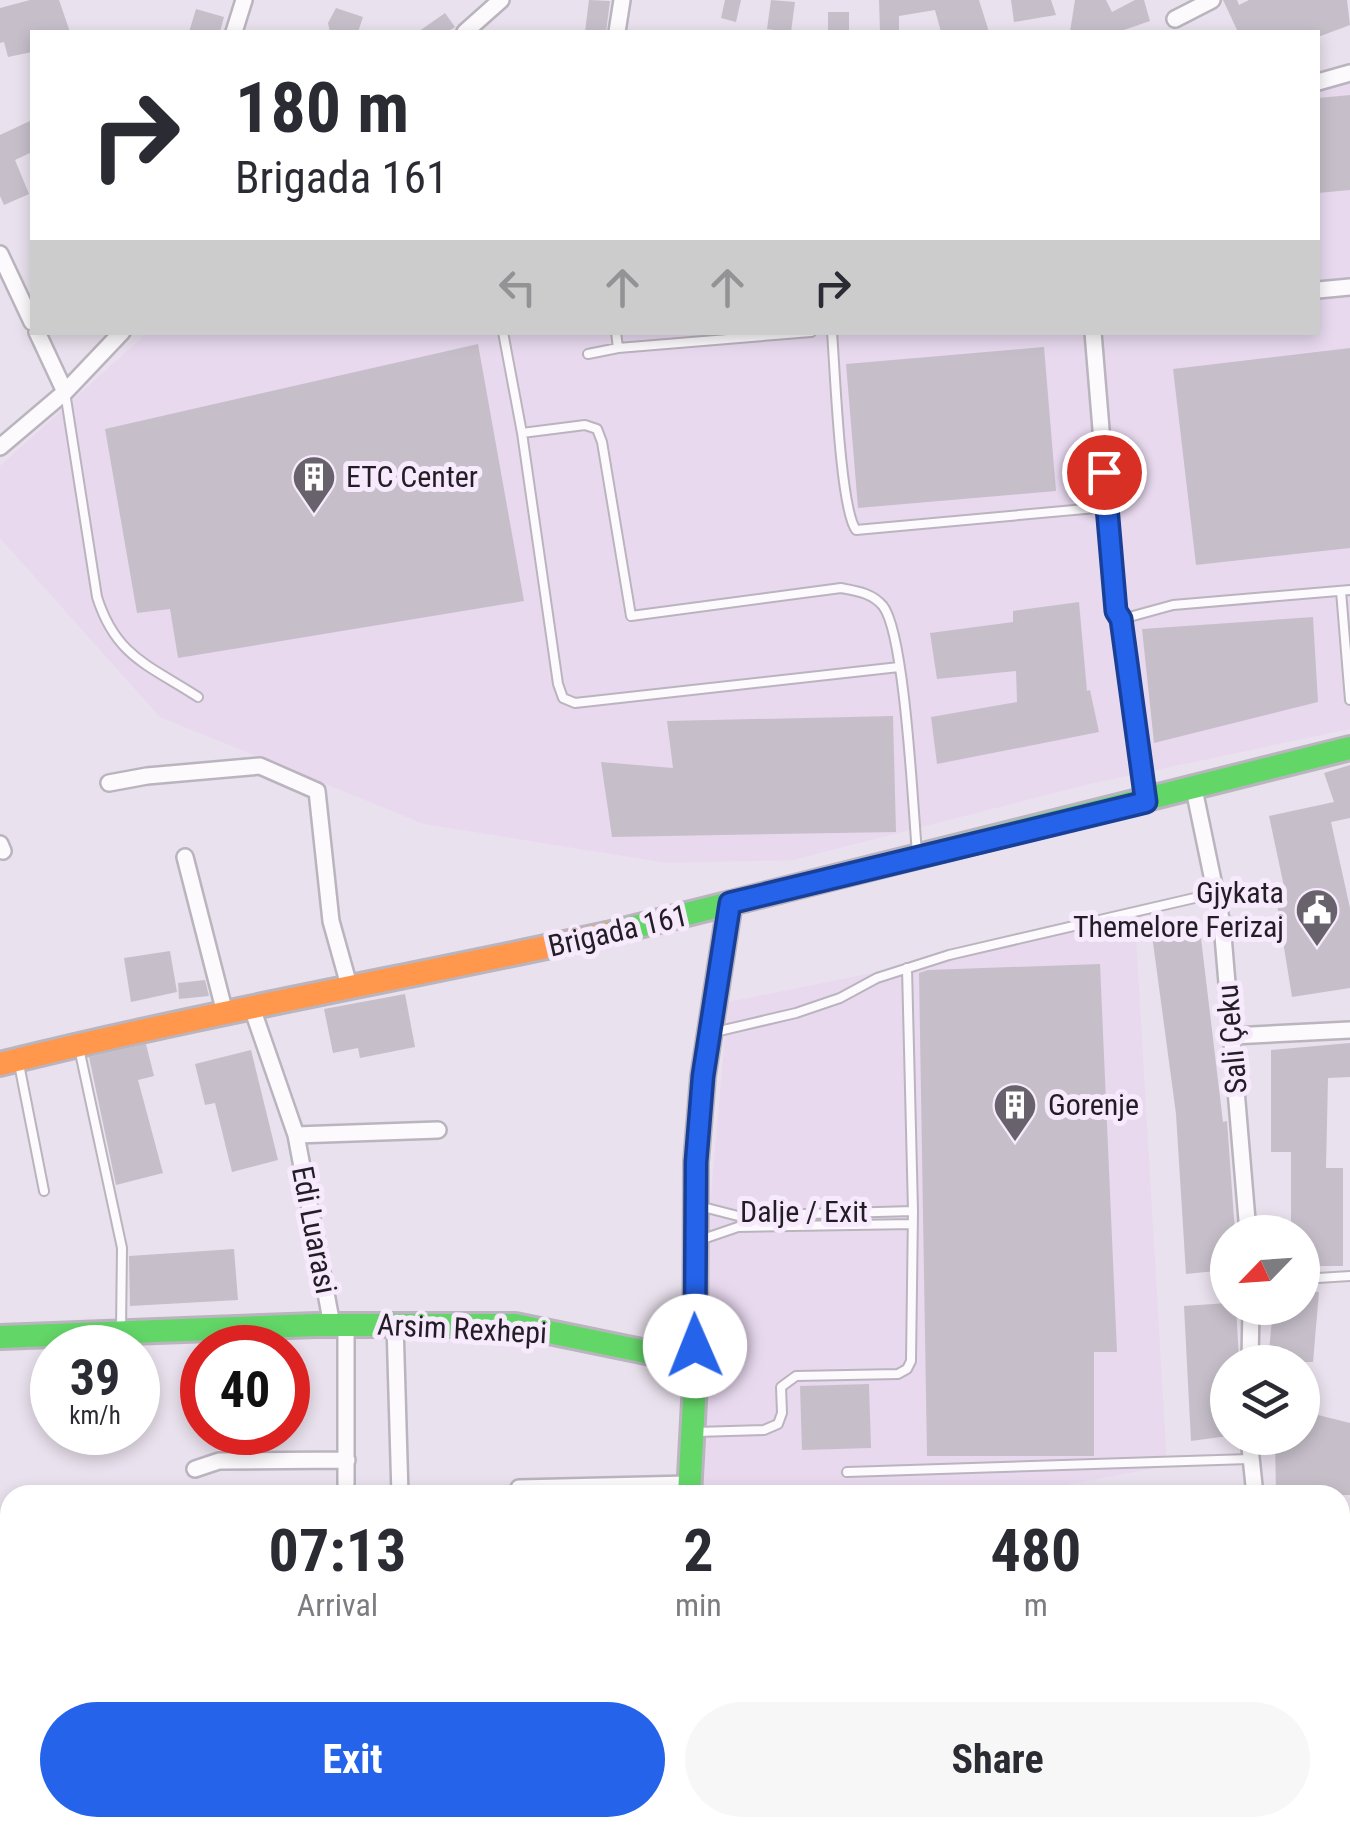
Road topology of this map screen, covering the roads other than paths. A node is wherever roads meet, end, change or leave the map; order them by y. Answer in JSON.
{"nodes":[{"id":1,"x":244,"y":0,"type":"edge"},
{"id":2,"x":501,"y":0,"type":"edge"},
{"id":3,"x":622,"y":0,"type":"edge"},
{"id":4,"x":1212,"y":0,"type":"edge"},
{"id":5,"x":1175,"y":20,"type":"dead end"},
{"id":6,"x":235,"y":30,"type":"edge"},
{"id":7,"x":467,"y":30,"type":"edge"},
{"id":8,"x":618,"y":30,"type":"edge"},
{"id":9,"x":1350,"y":73,"type":"edge"},
{"id":10,"x":1320,"y":81,"type":"edge"},
{"id":11,"x":0,"y":254,"type":"edge"},
{"id":12,"x":1350,"y":287,"type":"edge"},
{"id":13,"x":1320,"y":290,"type":"edge"},
{"id":14,"x":30,"y":318,"type":"edge"},
{"id":15,"x":39,"y":335,"type":"edge"},
{"id":16,"x":119,"y":335,"type":"edge"},
{"id":17,"x":504,"y":335,"type":"edge"},
{"id":18,"x":616,"y":335,"type":"edge"},
{"id":19,"x":776,"y":335,"type":"edge"},
{"id":20,"x":832,"y":335,"type":"edge"},
{"id":21,"x":1094,"y":335,"type":"edge"},
{"id":22,"x":618,"y":348,"type":"junction"},
{"id":23,"x":588,"y":354,"type":"dead end"},
{"id":24,"x":65,"y":392,"type":"junction"},
{"id":25,"x":522,"y":433,"type":"junction"},
{"id":26,"x":0,"y":447,"type":"edge"},
{"id":27,"x":1107,"y":507,"type":"junction"},
{"id":28,"x":1346,"y":590,"type":"edge"},
{"id":29,"x":1121,"y":619,"type":"junction"},
{"id":30,"x":899,"y":667,"type":"junction"},
{"id":31,"x":198,"y":697,"type":"dead end"},
{"id":32,"x":1350,"y":700,"type":"edge"},
{"id":33,"x":1350,"y":748,"type":"edge"},
{"id":34,"x":109,"y":783,"type":"dead end"},
{"id":35,"x":1194,"y":789,"type":"junction"},
{"id":36,"x":1146,"y":802,"type":"junction"},
{"id":37,"x":918,"y":856,"type":"junction"},
{"id":38,"x":185,"y":857,"type":"dead end"},
{"id":39,"x":1216,"y":894,"type":"junction"},
{"id":40,"x":730,"y":903,"type":"junction"},
{"id":41,"x":906,"y":968,"type":"junction"},
{"id":42,"x":350,"y":989,"type":"junction"},
{"id":43,"x":252,"y":1008,"type":"junction"},
{"id":44,"x":225,"y":1013,"type":"junction"},
{"id":45,"x":1350,"y":1030,"type":"edge"},
{"id":46,"x":711,"y":1033,"type":"junction"},
{"id":47,"x":1232,"y":1036,"type":"junction"},
{"id":48,"x":79,"y":1044,"type":"junction"},
{"id":49,"x":9,"y":1062,"type":"edge"},
{"id":50,"x":438,"y":1130,"type":"dead end"},
{"id":51,"x":296,"y":1135,"type":"junction"},
{"id":52,"x":44,"y":1191,"type":"dead end"},
{"id":53,"x":695,"y":1205,"type":"junction"},
{"id":54,"x":913,"y":1210,"type":"junction"},
{"id":55,"x":1247,"y":1215,"type":"edge"},
{"id":56,"x":913,"y":1224,"type":"junction"},
{"id":57,"x":696,"y":1242,"type":"junction"},
{"id":58,"x":1350,"y":1276,"type":"edge"},
{"id":59,"x":1320,"y":1278,"type":"edge"},
{"id":60,"x":395,"y":1324,"type":"junction"},
{"id":61,"x":122,"y":1325,"type":"edge"},
{"id":62,"x":339,"y":1325,"type":"junction"},
{"id":63,"x":160,"y":1332,"type":"edge"},
{"id":64,"x":30,"y":1336,"type":"edge"},
{"id":65,"x":0,"y":1337,"type":"edge"},
{"id":66,"x":695,"y":1362,"type":"junction"},
{"id":67,"x":692,"y":1432,"type":"junction"},
{"id":68,"x":1249,"y":1455,"type":"edge"},
{"id":69,"x":1249,"y":1459,"type":"junction"},
{"id":70,"x":347,"y":1460,"type":"junction"},
{"id":71,"x":195,"y":1469,"type":"dead end"},
{"id":72,"x":847,"y":1472,"type":"dead end"},
{"id":73,"x":346,"y":1484,"type":"dead end"},
{"id":74,"x":400,"y":1485,"type":"edge"},
{"id":75,"x":689,"y":1485,"type":"edge"},
{"id":76,"x":1253,"y":1485,"type":"edge"},
{"id":77,"x":158,"y":1837,"type":"edge"},
{"id":78,"x":171,"y":1837,"type":"edge"}],
"edges":[{"from":1,"to":6,"type":"street"},
{"from":2,"to":7,"type":"street"},
{"from":3,"to":8,"type":"street"},
{"from":4,"to":5,"type":"street"},
{"from":9,"to":10,"type":"street"},
{"from":11,"to":14,"type":"street"},
{"from":12,"to":13,"type":"street"},
{"from":15,"to":24,"type":"street"},
{"from":16,"to":24,"type":"street"},
{"from":17,"to":25,"type":"lane"},
{"from":18,"to":22,"type":"lane"},
{"from":19,"to":22,"type":"lane"},
{"from":20,"to":27,"type":"lane"},
{"from":21,"to":27,"type":"street"},
{"from":22,"to":23,"type":"lane"},
{"from":24,"to":26,"type":"street"},
{"from":24,"to":31,"type":"lane"},
{"from":25,"to":30,"type":"lane"},
{"from":25,"to":30,"type":"lane"},
{"from":27,"to":29,"type":"street"},
{"from":28,"to":29,"type":"lane"},
{"from":28,"to":32,"type":"lane"},
{"from":29,"to":36,"type":"street"},
{"from":30,"to":37,"type":"lane"},
{"from":33,"to":35,"type":"street","name":"Brigada 161"},
{"from":34,"to":42,"type":"street"},
{"from":35,"to":36,"type":"street","name":"Brigada 161"},
{"from":35,"to":39,"type":"street","name":"Sali Çeku"},
{"from":36,"to":37,"type":"street","name":"Brigada 161"},
{"from":37,"to":40,"type":"street","name":"Brigada 161"},
{"from":38,"to":44,"type":"street"},
{"from":39,"to":41,"type":"lane"},
{"from":39,"to":47,"type":"street","name":"Sali Çeku"},
{"from":40,"to":42,"type":"street","name":"Brigada 161"},
{"from":40,"to":46,"type":"street"},
{"from":41,"to":46,"type":"lane"},
{"from":41,"to":54,"type":"lane"},
{"from":42,"to":43,"type":"street","name":"Brigada 161"},
{"from":43,"to":44,"type":"street","name":"Brigada 161"},
{"from":43,"to":51,"type":"street","name":"Edi Luarasi"},
{"from":44,"to":48,"type":"street","name":"Brigada 161"},
{"from":45,"to":47,"type":"street"},
{"from":46,"to":53,"type":"street"},
{"from":47,"to":55,"type":"street","name":"Sali Çeku"},
{"from":48,"to":49,"type":"street","name":"Brigada 161"},
{"from":48,"to":61,"type":"lane"},
{"from":49,"to":52,"type":"lane"},
{"from":50,"to":51,"type":"street","name":"Edi Luarasi"},
{"from":51,"to":62,"type":"street","name":"Edi Luarasi"},
{"from":53,"to":54,"type":"lane","name":"Dalje / Exit"},
{"from":53,"to":57,"type":"street"},
{"from":54,"to":56,"type":"lane"},
{"from":56,"to":57,"type":"lane"},
{"from":56,"to":67,"type":"lane"},
{"from":57,"to":66,"type":"street"},
{"from":58,"to":59,"type":"lane"},
{"from":60,"to":62,"type":"street","name":"Arsim Rexhepi"},
{"from":60,"to":66,"type":"street","name":"Arsim Rexhepi"},
{"from":60,"to":74,"type":"street"},
{"from":62,"to":63,"type":"street","name":"Arsim Rexhepi"},
{"from":62,"to":70,"type":"street","name":"Arsim Rexhepi"},
{"from":64,"to":65,"type":"street","name":"Arsim Rexhepi"},
{"from":66,"to":67,"type":"street"},
{"from":67,"to":75,"type":"street"},
{"from":68,"to":69,"type":"street"},
{"from":69,"to":72,"type":"lane"},
{"from":69,"to":76,"type":"street"},
{"from":70,"to":71,"type":"street"},
{"from":70,"to":73,"type":"street","name":"Arsim Rexhepi"},
{"from":77,"to":78,"type":"street"}]}
